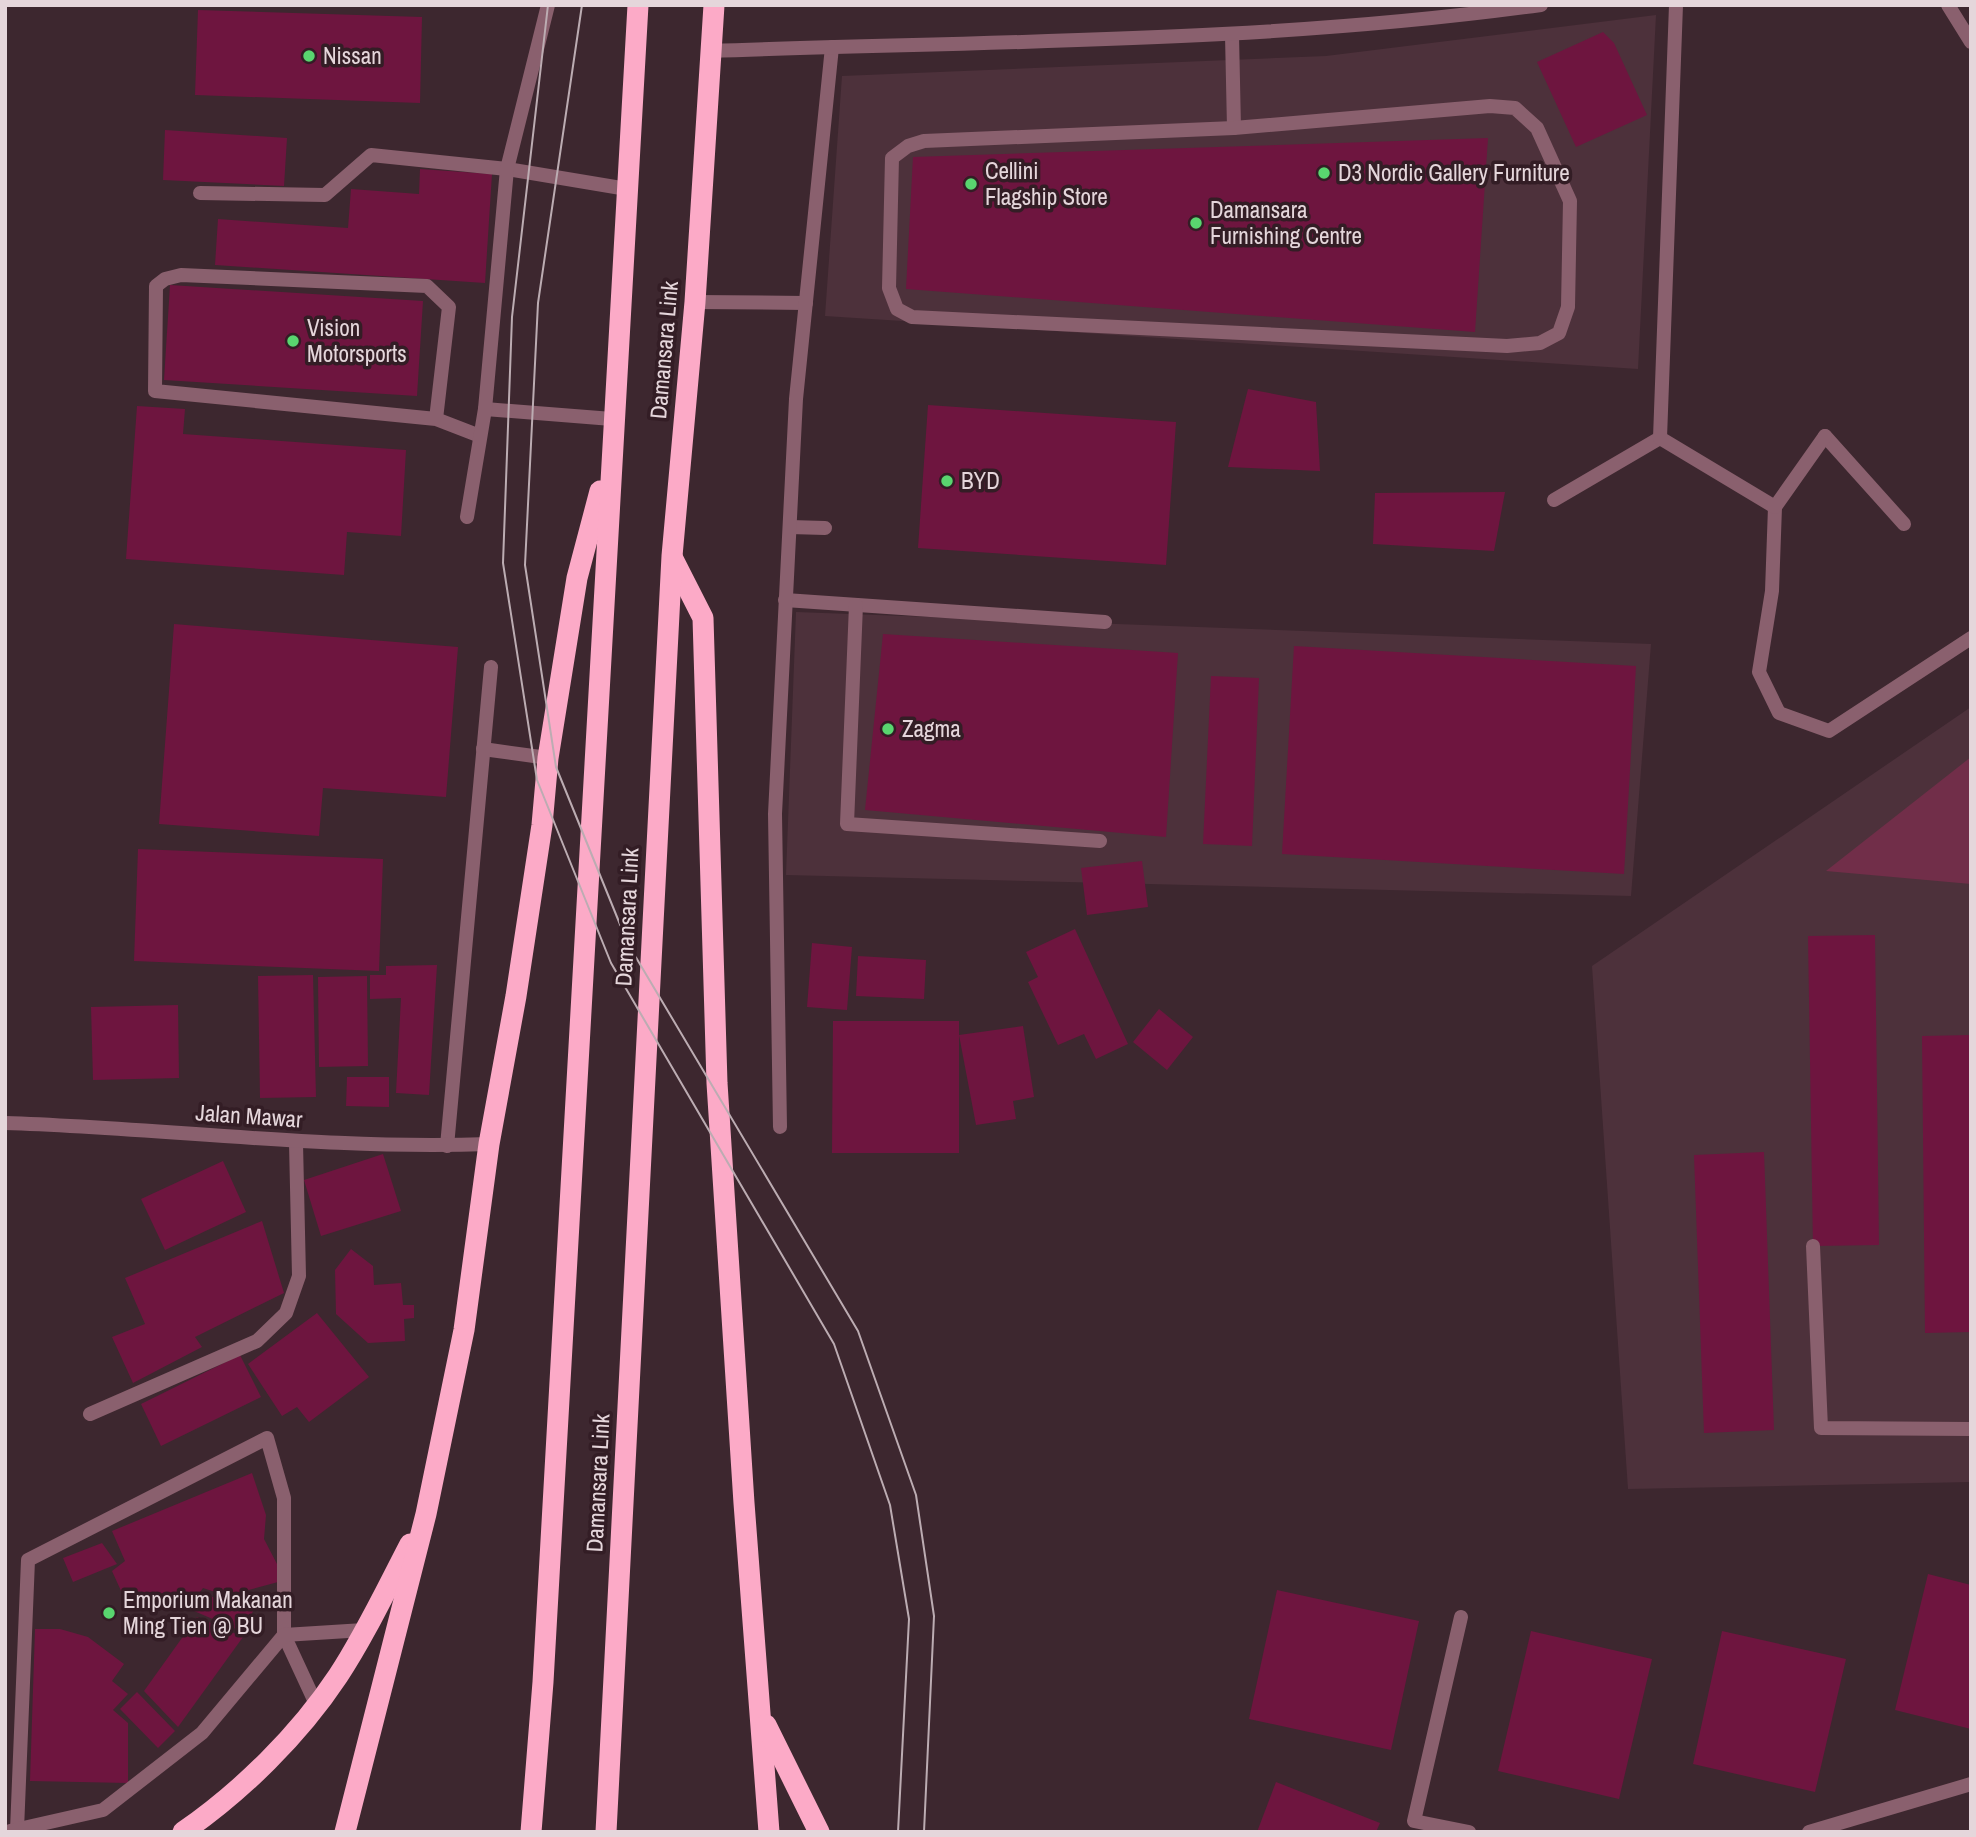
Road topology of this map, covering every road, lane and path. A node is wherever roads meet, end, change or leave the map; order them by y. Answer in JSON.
{"nodes":[{"id":1,"x":548,"y":5,"type":"edge"},
{"id":2,"x":638,"y":5,"type":"edge"},
{"id":3,"x":714,"y":5,"type":"edge"},
{"id":4,"x":1541,"y":5,"type":"edge"},
{"id":5,"x":1676,"y":5,"type":"edge"},
{"id":6,"x":1948,"y":5,"type":"edge"},
{"id":7,"x":1231,"y":35,"type":"junction"},
{"id":8,"x":1971,"y":42,"type":"edge"},
{"id":9,"x":832,"y":47,"type":"junction"},
{"id":10,"x":711,"y":51,"type":"junction"},
{"id":11,"x":1234,"y":128,"type":"junction"},
{"id":12,"x":507,"y":169,"type":"junction"},
{"id":13,"x":627,"y":189,"type":"junction"},
{"id":14,"x":200,"y":193,"type":"dead end"},
{"id":15,"x":695,"y":302,"type":"junction"},
{"id":16,"x":806,"y":303,"type":"junction"},
{"id":17,"x":485,"y":409,"type":"junction"},
{"id":18,"x":436,"y":419,"type":"junction"},
{"id":19,"x":612,"y":419,"type":"junction"},
{"id":20,"x":480,"y":436,"type":"junction"},
{"id":21,"x":1660,"y":438,"type":"junction"},
{"id":22,"x":611,"y":447,"type":"junction"},
{"id":23,"x":1554,"y":500,"type":"dead end"},
{"id":24,"x":1775,"y":507,"type":"junction"},
{"id":25,"x":467,"y":517,"type":"dead end"},
{"id":26,"x":1904,"y":524,"type":"dead end"},
{"id":27,"x":790,"y":527,"type":"junction"},
{"id":28,"x":825,"y":528,"type":"dead end"},
{"id":29,"x":672,"y":556,"type":"junction"},
{"id":30,"x":785,"y":600,"type":"junction"},
{"id":31,"x":856,"y":605,"type":"junction"},
{"id":32,"x":1105,"y":622,"type":"dead end"},
{"id":33,"x":1971,"y":638,"type":"edge"},
{"id":34,"x":491,"y":667,"type":"dead end"},
{"id":35,"x":483,"y":749,"type":"junction"},
{"id":36,"x":548,"y":758,"type":"junction"},
{"id":37,"x":1100,"y":841,"type":"dead end"},
{"id":38,"x":5,"y":1123,"type":"edge"},
{"id":39,"x":780,"y":1127,"type":"dead end"},
{"id":40,"x":296,"y":1143,"type":"junction"},
{"id":41,"x":489,"y":1144,"type":"junction"},
{"id":42,"x":447,"y":1146,"type":"junction"},
{"id":43,"x":1813,"y":1246,"type":"dead end"},
{"id":44,"x":90,"y":1414,"type":"dead end"},
{"id":45,"x":1971,"y":1429,"type":"edge"},
{"id":46,"x":426,"y":1514,"type":"junction"},
{"id":47,"x":1461,"y":1617,"type":"dead end"},
{"id":48,"x":364,"y":1630,"type":"junction"},
{"id":49,"x":284,"y":1634,"type":"junction"},
{"id":50,"x":316,"y":1704,"type":"junction"},
{"id":51,"x":760,"y":1714,"type":"junction"},
{"id":52,"x":1971,"y":1784,"type":"edge"},
{"id":53,"x":13,"y":1831,"type":"edge"},
{"id":54,"x":183,"y":1832,"type":"edge"},
{"id":55,"x":345,"y":1832,"type":"edge"},
{"id":56,"x":531,"y":1832,"type":"edge"},
{"id":57,"x":606,"y":1832,"type":"edge"},
{"id":58,"x":769,"y":1832,"type":"edge"},
{"id":59,"x":820,"y":1832,"type":"edge"},
{"id":60,"x":1469,"y":1832,"type":"edge"},
{"id":61,"x":1809,"y":1832,"type":"edge"}],
"edges":[{"from":1,"to":12,"type":"street"},
{"from":2,"to":13,"type":"highway","name":"Damansara Link"},
{"from":3,"to":10,"type":"highway","name":"Damansara Link"},
{"from":4,"to":7,"type":"street"},
{"from":5,"to":21,"type":"street"},
{"from":6,"to":8,"type":"street"},
{"from":7,"to":9,"type":"street"},
{"from":7,"to":11,"type":"street"},
{"from":9,"to":10,"type":"street"},
{"from":9,"to":16,"type":"street"},
{"from":10,"to":15,"type":"highway","name":"Damansara Link"},
{"from":11,"to":11,"type":"street"},
{"from":12,"to":13,"type":"street"},
{"from":12,"to":14,"type":"street"},
{"from":12,"to":17,"type":"street"},
{"from":13,"to":19,"type":"highway","name":"Damansara Link"},
{"from":15,"to":16,"type":"street"},
{"from":15,"to":29,"type":"highway","name":"Damansara Link"},
{"from":16,"to":27,"type":"street"},
{"from":17,"to":19,"type":"street"},
{"from":17,"to":20,"type":"street"},
{"from":18,"to":18,"type":"street"},
{"from":18,"to":20,"type":"street"},
{"from":19,"to":22,"type":"highway","name":"Damansara Link"},
{"from":20,"to":25,"type":"street"},
{"from":21,"to":23,"type":"street"},
{"from":21,"to":24,"type":"street"},
{"from":22,"to":36,"type":"highway"},
{"from":22,"to":56,"type":"highway","name":"Damansara Link"},
{"from":24,"to":26,"type":"street"},
{"from":24,"to":33,"type":"street"},
{"from":27,"to":28,"type":"street"},
{"from":27,"to":30,"type":"street"},
{"from":29,"to":51,"type":"highway"},
{"from":29,"to":57,"type":"highway","name":"Damansara Link"},
{"from":30,"to":31,"type":"street"},
{"from":30,"to":39,"type":"street"},
{"from":31,"to":32,"type":"street"},
{"from":31,"to":37,"type":"street"},
{"from":34,"to":35,"type":"street"},
{"from":35,"to":36,"type":"street"},
{"from":35,"to":42,"type":"street"},
{"from":36,"to":41,"type":"highway"},
{"from":38,"to":40,"type":"street","name":"Jalan Mawar"},
{"from":40,"to":42,"type":"street","name":"Jalan Mawar"},
{"from":40,"to":44,"type":"street"},
{"from":41,"to":42,"type":"street","name":"Jalan Mawar"},
{"from":41,"to":46,"type":"highway"},
{"from":43,"to":45,"type":"street"},
{"from":46,"to":48,"type":"highway"},
{"from":46,"to":55,"type":"highway"},
{"from":47,"to":60,"type":"street"},
{"from":48,"to":49,"type":"street"},
{"from":48,"to":50,"type":"highway"},
{"from":49,"to":50,"type":"street"},
{"from":49,"to":53,"type":"street"},
{"from":49,"to":53,"type":"street"},
{"from":50,"to":54,"type":"highway"},
{"from":51,"to":58,"type":"highway"},
{"from":51,"to":59,"type":"highway"},
{"from":52,"to":61,"type":"street"}]}
